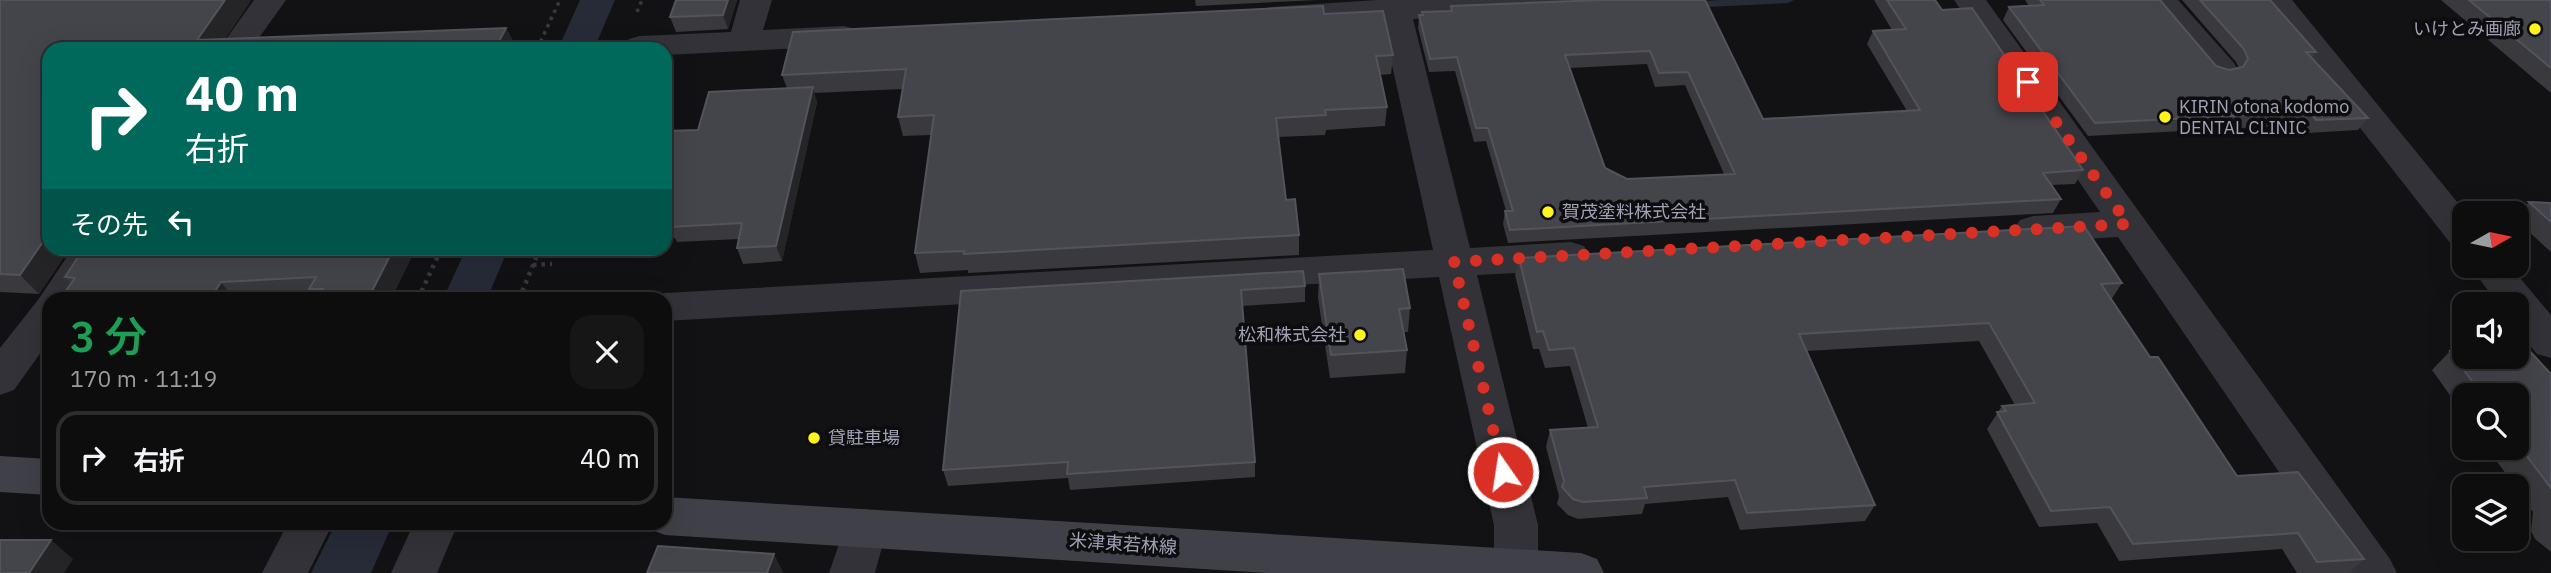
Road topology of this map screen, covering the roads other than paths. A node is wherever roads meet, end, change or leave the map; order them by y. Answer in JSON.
{"nodes":[{"id":1,"x":270,"y":0,"type":"edge"},
{"id":2,"x":756,"y":0,"type":"edge"},
{"id":3,"x":1605,"y":0,"type":"edge"},
{"id":4,"x":1970,"y":0,"type":"edge"},
{"id":5,"x":2161,"y":0,"type":"edge"},
{"id":6,"x":2276,"y":0,"type":"edge"},
{"id":7,"x":1394,"y":5,"type":"edge"},
{"id":8,"x":1243,"y":17,"type":"edge"},
{"id":9,"x":869,"y":35,"type":"edge"},
{"id":10,"x":744,"y":41,"type":"junction"},
{"id":11,"x":241,"y":42,"type":"edge"},
{"id":12,"x":672,"y":44,"type":"edge"},
{"id":13,"x":2222,"y":70,"type":"edge"},
{"id":14,"x":2452,"y":220,"type":"edge"},
{"id":15,"x":2128,"y":224,"type":"junction"},
{"id":16,"x":2005,"y":231,"type":"edge"},
{"id":17,"x":1605,"y":254,"type":"edge"},
{"id":18,"x":87,"y":256,"type":"edge"},
{"id":19,"x":1454,"y":262,"type":"junction"},
{"id":20,"x":2499,"y":278,"type":"edge"},
{"id":21,"x":62,"y":292,"type":"edge"},
{"id":22,"x":672,"y":307,"type":"edge"},
{"id":23,"x":42,"y":321,"type":"edge"},
{"id":24,"x":2551,"y":343,"type":"edge"},
{"id":25,"x":0,"y":379,"type":"edge"},
{"id":26,"x":0,"y":474,"type":"edge"},
{"id":27,"x":42,"y":477,"type":"edge"},
{"id":28,"x":672,"y":516,"type":"edge"},
{"id":29,"x":865,"y":528,"type":"junction"},
{"id":30,"x":306,"y":530,"type":"edge"},
{"id":31,"x":433,"y":530,"type":"edge"},
{"id":32,"x":1374,"y":567,"type":"edge"},
{"id":33,"x":1517,"y":569,"type":"junction"},
{"id":34,"x":285,"y":573,"type":"edge"},
{"id":35,"x":414,"y":573,"type":"edge"},
{"id":36,"x":852,"y":573,"type":"edge"},
{"id":37,"x":1581,"y":573,"type":"edge"},
{"id":38,"x":2374,"y":573,"type":"edge"}],
"edges":[{"from":1,"to":11,"type":"street"},
{"from":2,"to":10,"type":"street"},
{"from":3,"to":7,"type":"street"},
{"from":4,"to":15,"type":"street"},
{"from":5,"to":13,"type":"street"},
{"from":6,"to":14,"type":"street"},
{"from":7,"to":8,"type":"street"},
{"from":7,"to":19,"type":"street"},
{"from":9,"to":10,"type":"street"},
{"from":10,"to":12,"type":"street"},
{"from":15,"to":16,"type":"street"},
{"from":15,"to":38,"type":"street"},
{"from":17,"to":19,"type":"street"},
{"from":18,"to":21,"type":"street"},
{"from":19,"to":22,"type":"street"},
{"from":19,"to":33,"type":"street"},
{"from":20,"to":24,"type":"street"},
{"from":23,"to":25,"type":"street"},
{"from":26,"to":27,"type":"main road"},
{"from":28,"to":29,"type":"main road","name":"米津東若林線"},
{"from":29,"to":32,"type":"main road","name":"米津東若林線"},
{"from":29,"to":36,"type":"street"},
{"from":30,"to":34,"type":"street"},
{"from":31,"to":35,"type":"street"},
{"from":32,"to":33,"type":"main road","name":"米津東若林線"},
{"from":33,"to":37,"type":"main road","name":"米津東若林線"}]}
